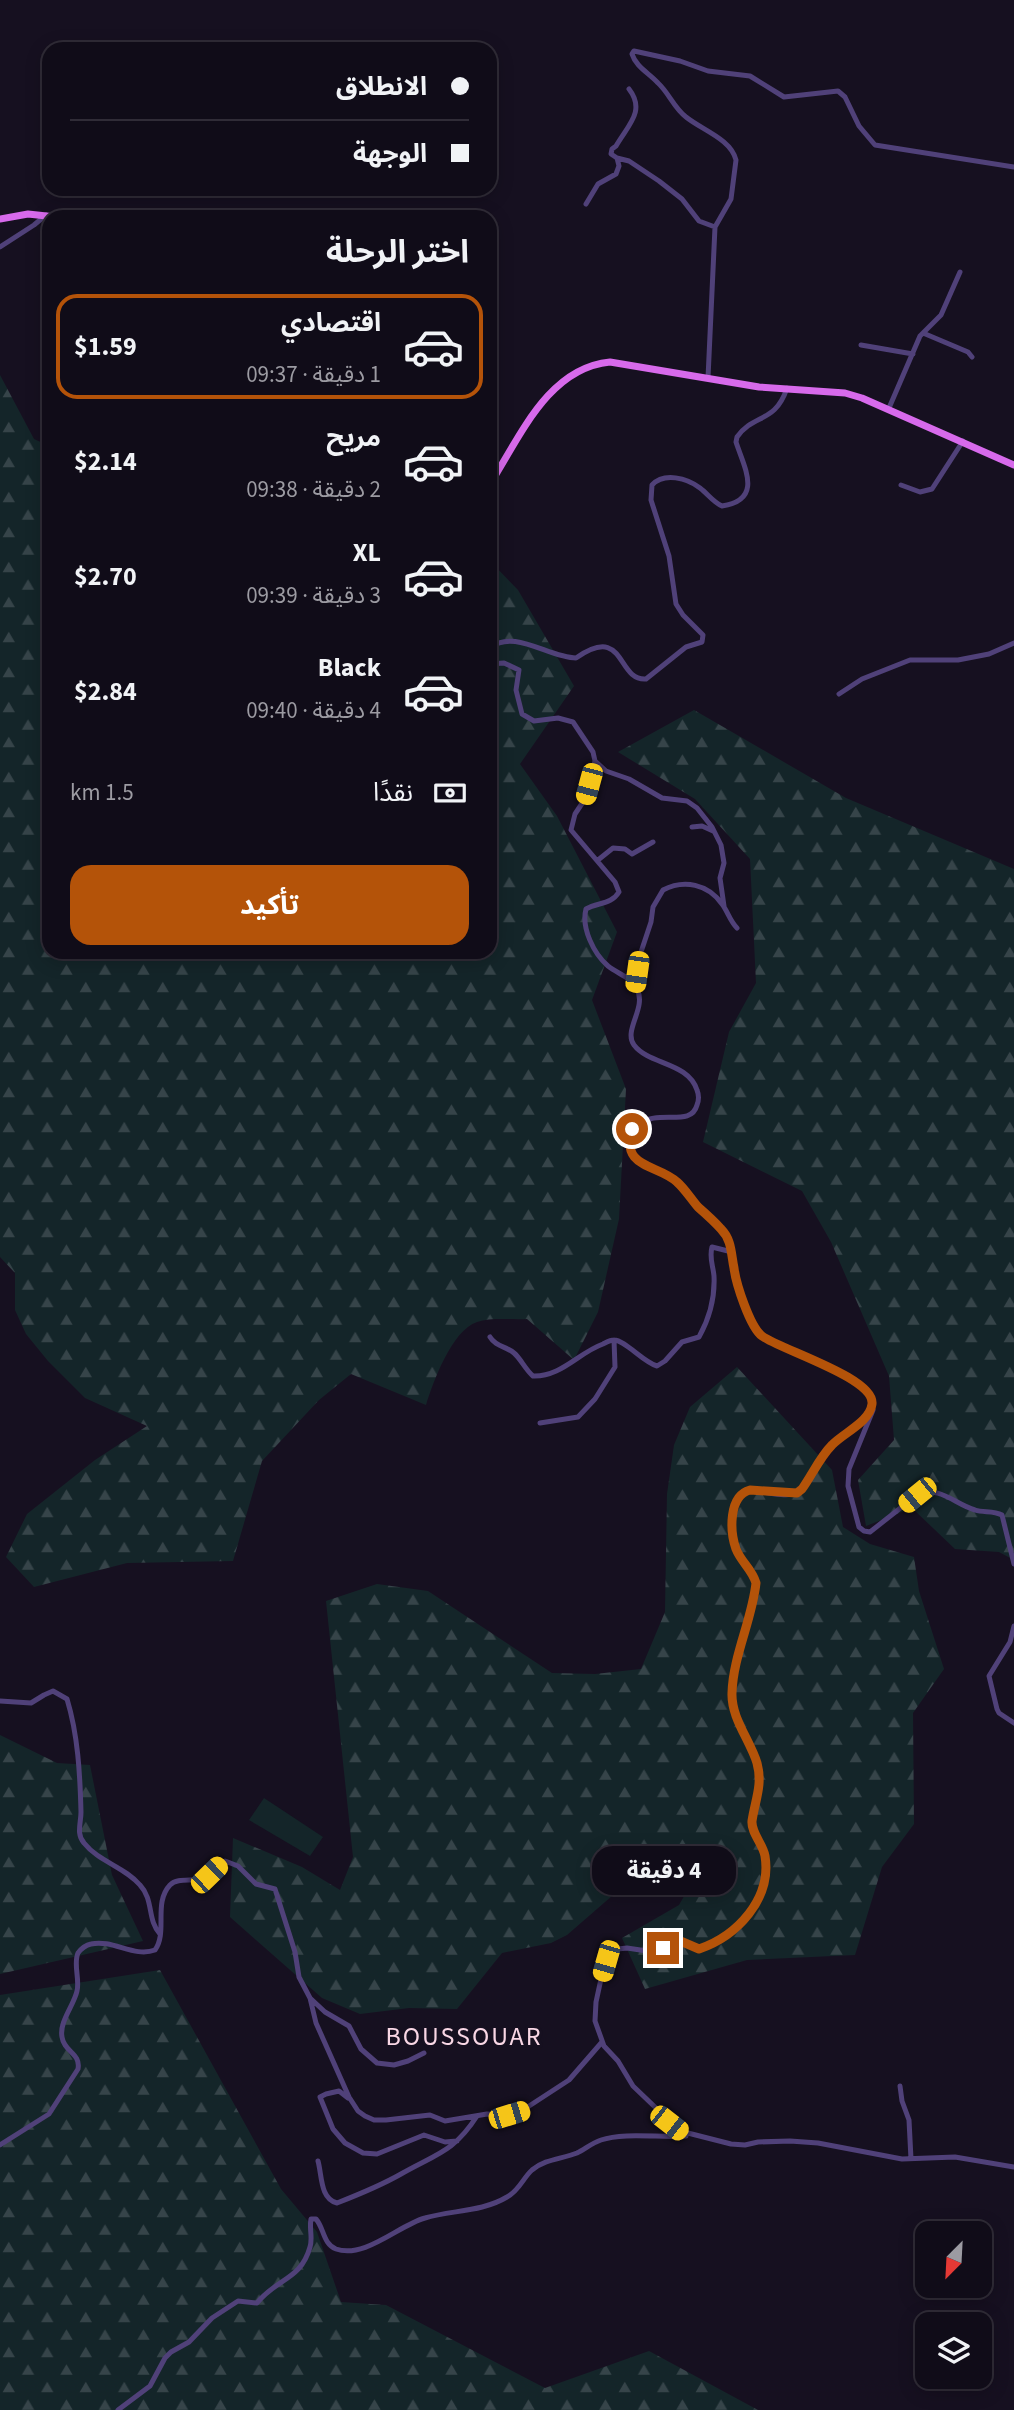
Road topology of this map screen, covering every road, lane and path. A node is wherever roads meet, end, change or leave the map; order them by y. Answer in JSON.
{"nodes":[{"id":1,"x":629,"y":89,"type":"dead end"},
{"id":2,"x":617,"y":158,"type":"junction"},
{"id":3,"x":1014,"y":167,"type":"edge"},
{"id":4,"x":586,"y":204,"type":"dead end"},
{"id":5,"x":28,"y":214,"type":"junction"},
{"id":6,"x":42,"y":214,"type":"edge"},
{"id":7,"x":42,"y":218,"type":"edge"},
{"id":8,"x":0,"y":219,"type":"edge"},
{"id":9,"x":34,"y":225,"type":"junction"},
{"id":10,"x":715,"y":227,"type":"junction"},
{"id":11,"x":0,"y":247,"type":"edge"},
{"id":12,"x":960,"y":272,"type":"dead end"},
{"id":13,"x":923,"y":333,"type":"junction"},
{"id":14,"x":861,"y":345,"type":"dead end"},
{"id":15,"x":913,"y":354,"type":"junction"},
{"id":16,"x":972,"y":357,"type":"dead end"},
{"id":17,"x":708,"y":378,"type":"junction"},
{"id":18,"x":787,"y":388,"type":"junction"},
{"id":19,"x":888,"y":408,"type":"junction"},
{"id":20,"x":963,"y":441,"type":"junction"},
{"id":21,"x":1014,"y":465,"type":"edge"},
{"id":22,"x":497,"y":473,"type":"edge"},
{"id":23,"x":901,"y":485,"type":"dead end"},
{"id":24,"x":1014,"y":643,"type":"edge"},
{"id":25,"x":497,"y":644,"type":"edge"},
{"id":26,"x":497,"y":664,"type":"edge"},
{"id":27,"x":839,"y":694,"type":"dead end"},
{"id":28,"x":595,"y":761,"type":"junction"},
{"id":29,"x":692,"y":827,"type":"dead end"},
{"id":30,"x":716,"y":832,"type":"junction"},
{"id":31,"x":653,"y":842,"type":"dead end"},
{"id":32,"x":598,"y":860,"type":"junction"},
{"id":33,"x":724,"y":906,"type":"junction"},
{"id":34,"x":737,"y":928,"type":"dead end"},
{"id":35,"x":635,"y":986,"type":"junction"},
{"id":36,"x":732,"y":1252,"type":"junction"},
{"id":37,"x":490,"y":1338,"type":"dead end"},
{"id":38,"x":614,"y":1340,"type":"junction"},
{"id":39,"x":872,"y":1404,"type":"junction"},
{"id":40,"x":540,"y":1423,"type":"dead end"},
{"id":41,"x":1014,"y":1564,"type":"edge"},
{"id":42,"x":1014,"y":1626,"type":"edge"},
{"id":43,"x":0,"y":1700,"type":"edge"},
{"id":44,"x":1014,"y":1723,"type":"edge"},
{"id":45,"x":160,"y":1934,"type":"junction"},
{"id":46,"x":310,"y":1998,"type":"junction"},
{"id":47,"x":602,"y":2042,"type":"junction"},
{"id":48,"x":424,"y":2053,"type":"dead end"},
{"id":49,"x":900,"y":2086,"type":"dead end"},
{"id":50,"x":353,"y":2102,"type":"junction"},
{"id":51,"x":477,"y":2116,"type":"junction"},
{"id":52,"x":690,"y":2136,"type":"junction"},
{"id":53,"x":460,"y":2140,"type":"junction"},
{"id":54,"x":0,"y":2145,"type":"edge"},
{"id":55,"x":911,"y":2159,"type":"junction"},
{"id":56,"x":318,"y":2161,"type":"dead end"},
{"id":57,"x":1014,"y":2167,"type":"edge"},
{"id":58,"x":118,"y":2410,"type":"edge"}],
"edges":[{"from":1,"to":2,"type":"street"},
{"from":2,"to":4,"type":"street"},
{"from":2,"to":10,"type":"street"},
{"from":3,"to":10,"type":"street"},
{"from":5,"to":6,"type":"main road"},
{"from":5,"to":8,"type":"main road"},
{"from":5,"to":9,"type":"street"},
{"from":7,"to":9,"type":"street"},
{"from":9,"to":11,"type":"street"},
{"from":10,"to":17,"type":"street"},
{"from":12,"to":13,"type":"street"},
{"from":13,"to":15,"type":"street"},
{"from":13,"to":16,"type":"street"},
{"from":14,"to":15,"type":"street"},
{"from":15,"to":19,"type":"street"},
{"from":17,"to":18,"type":"main road"},
{"from":17,"to":22,"type":"main road"},
{"from":18,"to":19,"type":"main road"},
{"from":18,"to":25,"type":"street"},
{"from":19,"to":20,"type":"main road"},
{"from":20,"to":21,"type":"main road"},
{"from":20,"to":23,"type":"street"},
{"from":24,"to":27,"type":"street"},
{"from":26,"to":28,"type":"street"},
{"from":28,"to":30,"type":"street"},
{"from":28,"to":32,"type":"street"},
{"from":29,"to":30,"type":"street"},
{"from":30,"to":33,"type":"street"},
{"from":31,"to":32,"type":"street"},
{"from":32,"to":35,"type":"street"},
{"from":33,"to":34,"type":"street"},
{"from":33,"to":35,"type":"street"},
{"from":35,"to":36,"type":"street"},
{"from":36,"to":38,"type":"street"},
{"from":36,"to":39,"type":"street"},
{"from":37,"to":38,"type":"street"},
{"from":38,"to":40,"type":"street"},
{"from":39,"to":41,"type":"street"},
{"from":39,"to":47,"type":"street"},
{"from":42,"to":44,"type":"street"},
{"from":43,"to":45,"type":"street"},
{"from":45,"to":46,"type":"street"},
{"from":45,"to":54,"type":"street"},
{"from":46,"to":48,"type":"street"},
{"from":46,"to":50,"type":"street"},
{"from":47,"to":51,"type":"street"},
{"from":47,"to":52,"type":"street"},
{"from":49,"to":55,"type":"street"},
{"from":50,"to":51,"type":"street"},
{"from":50,"to":53,"type":"street"},
{"from":51,"to":53,"type":"street"},
{"from":52,"to":55,"type":"street"},
{"from":52,"to":58,"type":"street"},
{"from":53,"to":56,"type":"street"},
{"from":55,"to":57,"type":"street"}]}
